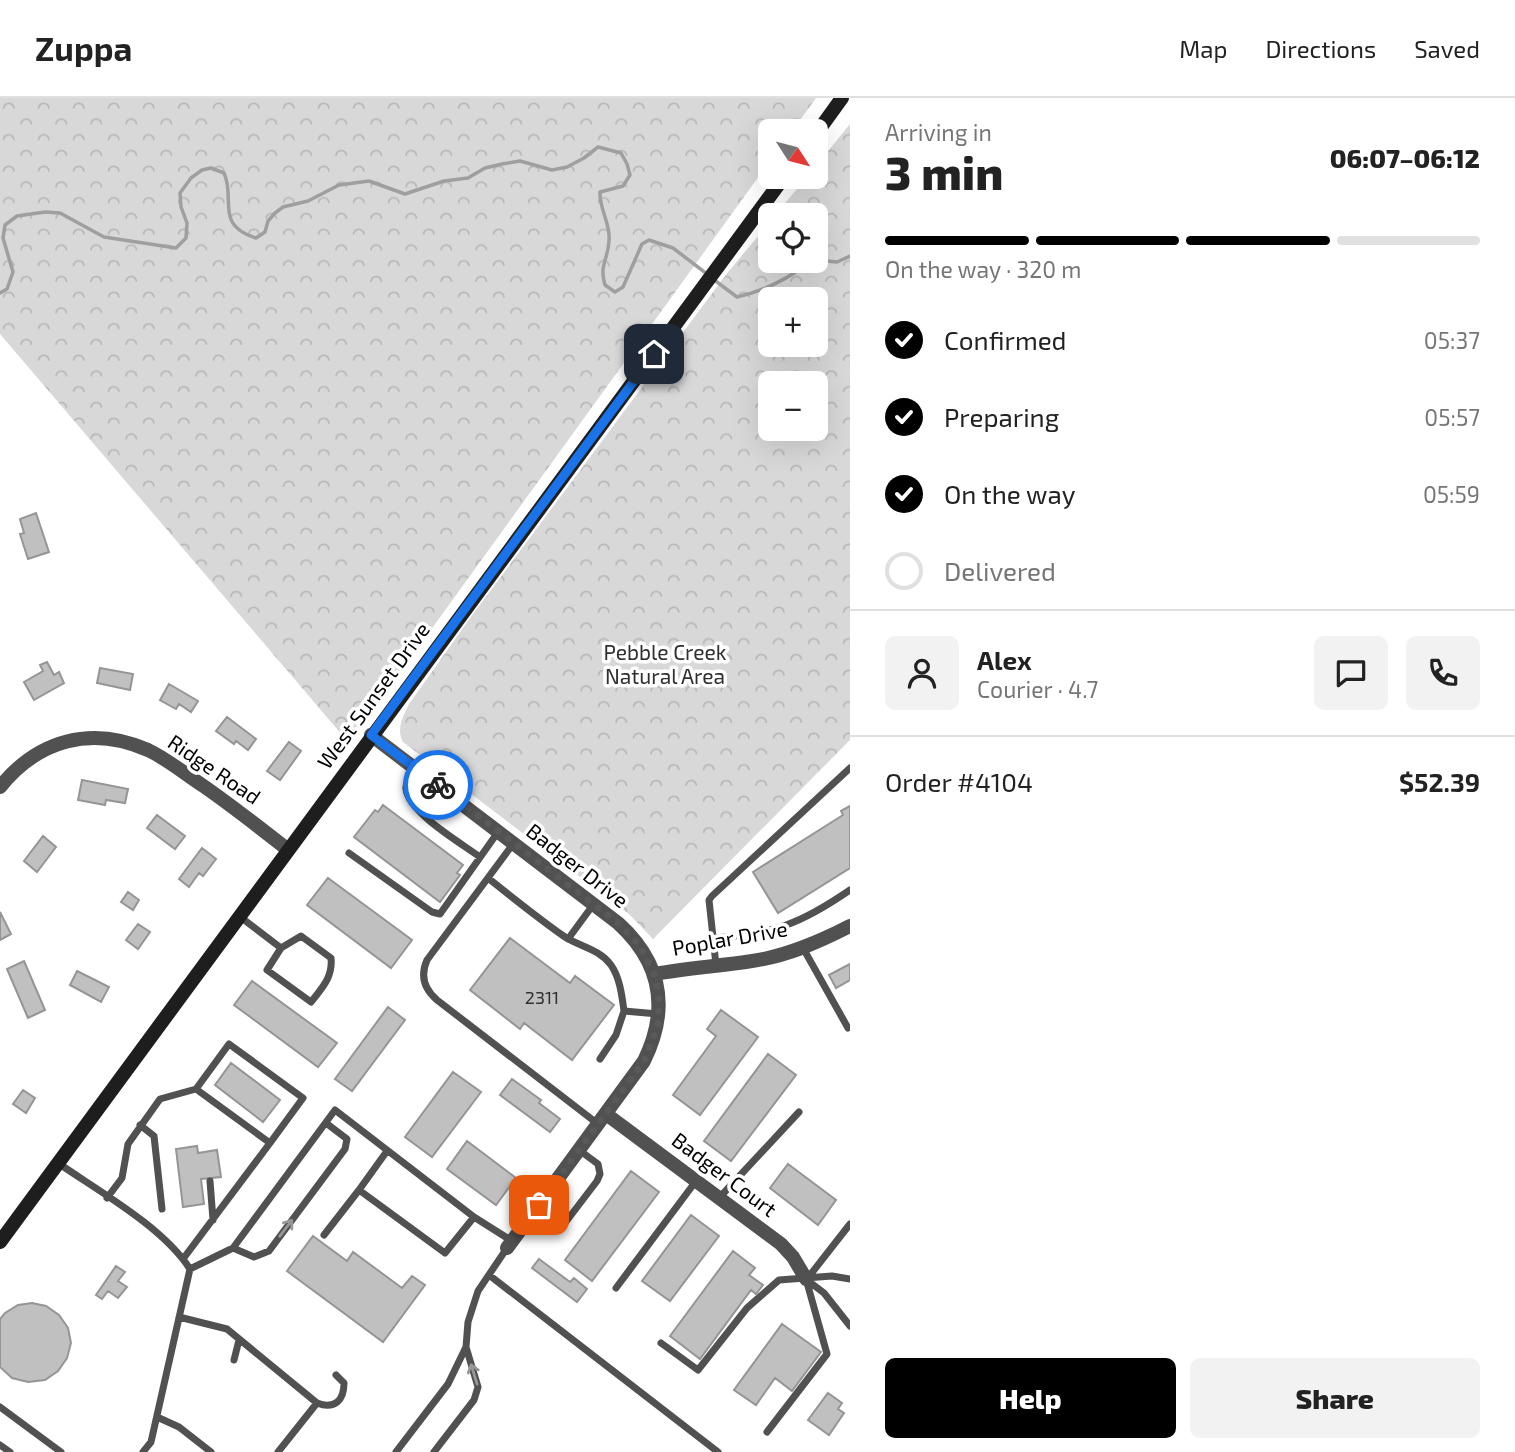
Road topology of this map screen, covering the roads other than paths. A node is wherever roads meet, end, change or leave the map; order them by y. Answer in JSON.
{"nodes":[{"id":1,"x":842,"y":98,"type":"edge"},
{"id":2,"x":827,"y":119,"type":"edge"},
{"id":3,"x":775,"y":189,"type":"edge"},
{"id":4,"x":371,"y":735,"type":"junction"},
{"id":5,"x":415,"y":768,"type":"junction"},
{"id":6,"x":850,"y":768,"type":"edge"},
{"id":7,"x":0,"y":787,"type":"edge"},
{"id":8,"x":499,"y":831,"type":"junction"},
{"id":9,"x":514,"y":843,"type":"junction"},
{"id":10,"x":288,"y":849,"type":"junction"},
{"id":11,"x":349,"y":853,"type":"dead end"},
{"id":12,"x":480,"y":857,"type":"junction"},
{"id":13,"x":488,"y":878,"type":"junction"},
{"id":14,"x":850,"y":890,"type":"edge"},
{"id":15,"x":594,"y":904,"type":"junction"},
{"id":16,"x":238,"y":915,"type":"junction"},
{"id":17,"x":850,"y":926,"type":"edge"},
{"id":18,"x":568,"y":939,"type":"junction"},
{"id":19,"x":713,"y":939,"type":"junction"},
{"id":20,"x":281,"y":948,"type":"junction"},
{"id":21,"x":803,"y":948,"type":"junction"},
{"id":22,"x":716,"y":965,"type":"junction"},
{"id":23,"x":654,"y":974,"type":"junction"},
{"id":24,"x":624,"y":1011,"type":"junction"},
{"id":25,"x":659,"y":1014,"type":"junction"},
{"id":26,"x":848,"y":1028,"type":"dead end"},
{"id":27,"x":600,"y":1059,"type":"dead end"},
{"id":28,"x":196,"y":1089,"type":"junction"},
{"id":29,"x":799,"y":1112,"type":"dead end"},
{"id":30,"x":602,"y":1119,"type":"junction"},
{"id":31,"x":326,"y":1123,"type":"junction"},
{"id":32,"x":141,"y":1125,"type":"junction"},
{"id":33,"x":270,"y":1143,"type":"junction"},
{"id":34,"x":579,"y":1150,"type":"junction"},
{"id":35,"x":387,"y":1151,"type":"junction"},
{"id":36,"x":57,"y":1162,"type":"junction"},
{"id":37,"x":210,"y":1181,"type":"dead end"},
{"id":38,"x":697,"y":1181,"type":"junction"},
{"id":39,"x":359,"y":1190,"type":"junction"},
{"id":40,"x":107,"y":1198,"type":"junction"},
{"id":41,"x":719,"y":1198,"type":"junction"},
{"id":42,"x":539,"y":1205,"type":"junction"},
{"id":43,"x":162,"y":1209,"type":"dead end"},
{"id":44,"x":474,"y":1217,"type":"junction"},
{"id":45,"x":213,"y":1220,"type":"junction"},
{"id":46,"x":850,"y":1224,"type":"edge"},
{"id":47,"x":324,"y":1235,"type":"dead end"},
{"id":48,"x":0,"y":1242,"type":"edge"},
{"id":49,"x":509,"y":1244,"type":"junction"},
{"id":50,"x":233,"y":1248,"type":"junction"},
{"id":51,"x":183,"y":1259,"type":"junction"},
{"id":52,"x":190,"y":1269,"type":"junction"},
{"id":53,"x":489,"y":1275,"type":"junction"},
{"id":54,"x":806,"y":1279,"type":"junction"},
{"id":55,"x":850,"y":1279,"type":"edge"},
{"id":56,"x":616,"y":1288,"type":"dead end"},
{"id":57,"x":179,"y":1317,"type":"junction"},
{"id":58,"x":850,"y":1326,"type":"edge"},
{"id":59,"x":239,"y":1340,"type":"junction"},
{"id":60,"x":661,"y":1343,"type":"dead end"},
{"id":61,"x":466,"y":1347,"type":"junction"},
{"id":62,"x":234,"y":1360,"type":"dead end"},
{"id":63,"x":336,"y":1375,"type":"dead end"},
{"id":64,"x":317,"y":1403,"type":"junction"},
{"id":65,"x":0,"y":1407,"type":"edge"},
{"id":66,"x":156,"y":1417,"type":"junction"},
{"id":67,"x":767,"y":1432,"type":"dead end"},
{"id":68,"x":0,"y":1445,"type":"edge"},
{"id":69,"x":10,"y":1452,"type":"edge"},
{"id":70,"x":61,"y":1452,"type":"edge"},
{"id":71,"x":144,"y":1452,"type":"edge"},
{"id":72,"x":211,"y":1452,"type":"edge"},
{"id":73,"x":278,"y":1452,"type":"edge"},
{"id":74,"x":396,"y":1452,"type":"edge"},
{"id":75,"x":434,"y":1452,"type":"edge"},
{"id":76,"x":718,"y":1452,"type":"edge"}],
"edges":[{"from":1,"to":2,"type":"main road"},
{"from":3,"to":4,"type":"main road","name":"West Sunset Drive"},
{"from":4,"to":5,"type":"street","name":"Badger Drive"},
{"from":4,"to":10,"type":"main road","name":"West Sunset Drive"},
{"from":5,"to":8,"type":"street","name":"Badger Drive"},
{"from":5,"to":12,"type":"lane"},
{"from":6,"to":19,"type":"lane"},
{"from":7,"to":10,"type":"street","name":"Ridge Road"},
{"from":8,"to":9,"type":"street","name":"Badger Drive"},
{"from":8,"to":12,"type":"lane"},
{"from":9,"to":13,"type":"lane"},
{"from":9,"to":15,"type":"street","name":"Badger Drive"},
{"from":10,"to":16,"type":"main road","name":"West Sunset Drive"},
{"from":11,"to":12,"type":"lane"},
{"from":13,"to":18,"type":"lane"},
{"from":13,"to":30,"type":"lane"},
{"from":14,"to":19,"type":"lane"},
{"from":15,"to":18,"type":"lane"},
{"from":15,"to":23,"type":"street","name":"Badger Drive"},
{"from":16,"to":20,"type":"lane"},
{"from":16,"to":36,"type":"main road","name":"West Sunset Drive"},
{"from":17,"to":21,"type":"street","name":"Poplar Drive"},
{"from":18,"to":24,"type":"lane"},
{"from":19,"to":22,"type":"lane"},
{"from":20,"to":20,"type":"lane"},
{"from":21,"to":22,"type":"street","name":"Poplar Drive"},
{"from":21,"to":26,"type":"lane"},
{"from":22,"to":23,"type":"street","name":"Poplar Drive"},
{"from":23,"to":25,"type":"street","name":"Badger Drive"},
{"from":24,"to":25,"type":"lane"},
{"from":24,"to":27,"type":"lane"},
{"from":25,"to":30,"type":"street","name":"Badger Drive"},
{"from":28,"to":32,"type":"lane"},
{"from":28,"to":33,"type":"lane"},
{"from":28,"to":33,"type":"lane"},
{"from":29,"to":41,"type":"lane"},
{"from":30,"to":34,"type":"street","name":"Badger Drive"},
{"from":30,"to":38,"type":"street","name":"Badger Court"},
{"from":31,"to":35,"type":"lane"},
{"from":31,"to":50,"type":"lane"},
{"from":50,"to":31,"type":"lane","one_way":true},
{"from":32,"to":40,"type":"lane"},
{"from":32,"to":43,"type":"lane"},
{"from":33,"to":45,"type":"lane"},
{"from":34,"to":42,"type":"street","name":"Badger Drive"},
{"from":34,"to":42,"type":"lane"},
{"from":35,"to":39,"type":"lane"},
{"from":35,"to":44,"type":"lane"},
{"from":36,"to":40,"type":"lane"},
{"from":36,"to":48,"type":"main road","name":"West Sunset Drive"},
{"from":37,"to":45,"type":"lane"},
{"from":38,"to":41,"type":"street","name":"Badger Court"},
{"from":38,"to":56,"type":"lane"},
{"from":39,"to":44,"type":"lane"},
{"from":39,"to":47,"type":"lane"},
{"from":40,"to":51,"type":"lane"},
{"from":41,"to":54,"type":"street","name":"Badger Court"},
{"from":42,"to":49,"type":"street","name":"Badger Drive"},
{"from":44,"to":49,"type":"lane"},
{"from":45,"to":51,"type":"lane"},
{"from":46,"to":54,"type":"lane"},
{"from":49,"to":53,"type":"lane"},
{"from":50,"to":52,"type":"lane"},
{"from":51,"to":52,"type":"lane"},
{"from":52,"to":57,"type":"lane"},
{"from":53,"to":61,"type":"lane"},
{"from":53,"to":76,"type":"lane"},
{"from":54,"to":55,"type":"lane"},
{"from":54,"to":58,"type":"lane"},
{"from":54,"to":60,"type":"lane"},
{"from":54,"to":67,"type":"lane"},
{"from":57,"to":59,"type":"lane"},
{"from":57,"to":66,"type":"lane"},
{"from":59,"to":62,"type":"lane"},
{"from":59,"to":64,"type":"lane"},
{"from":61,"to":74,"type":"lane"},
{"from":75,"to":61,"type":"lane","one_way":true},
{"from":63,"to":64,"type":"lane"},
{"from":64,"to":73,"type":"lane"},
{"from":65,"to":70,"type":"lane"},
{"from":66,"to":71,"type":"lane"},
{"from":66,"to":72,"type":"lane"},
{"from":68,"to":69,"type":"lane"}]}
